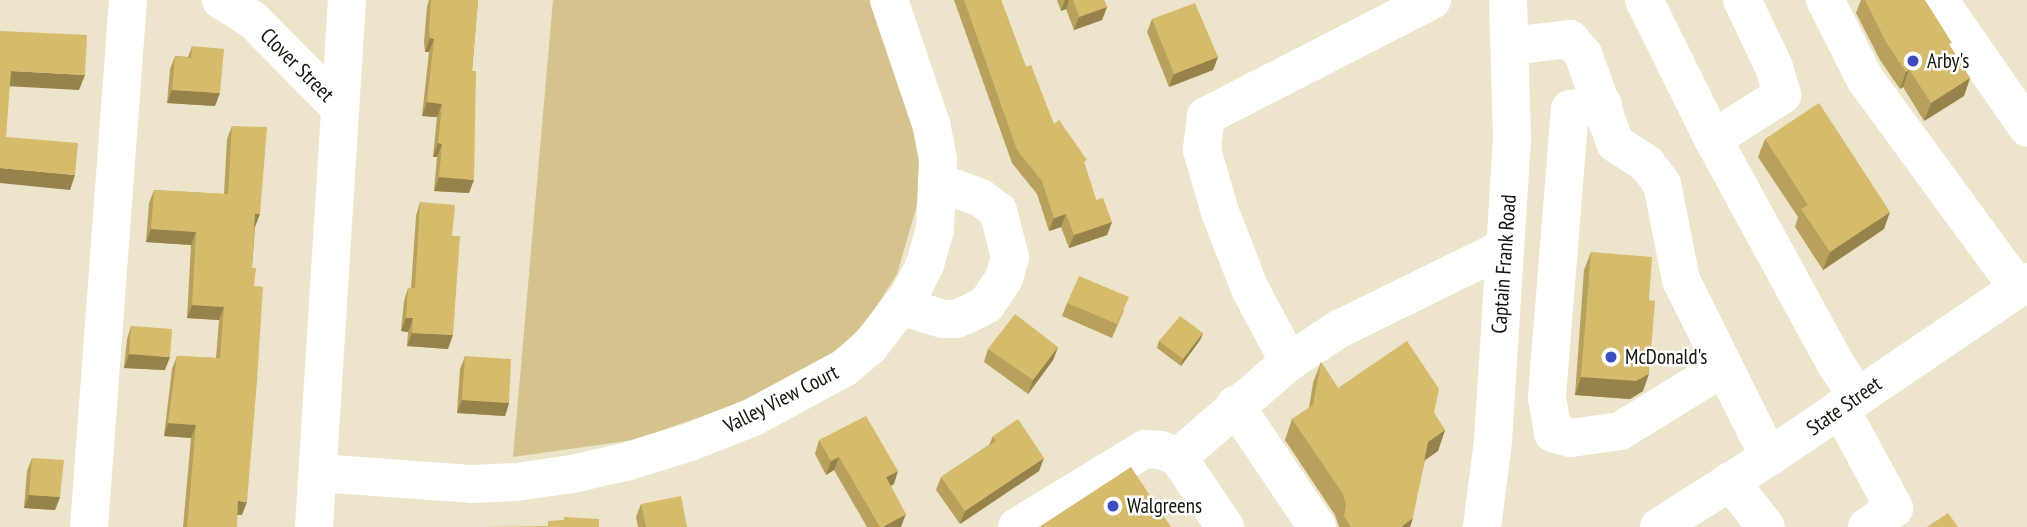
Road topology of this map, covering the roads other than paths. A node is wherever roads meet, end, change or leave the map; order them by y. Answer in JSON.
{"nodes":[{"id":1,"x":128,"y":0,"type":"edge"},
{"id":2,"x":221,"y":0,"type":"edge"},
{"id":3,"x":347,"y":0,"type":"edge"},
{"id":4,"x":889,"y":0,"type":"edge"},
{"id":5,"x":1432,"y":0,"type":"edge"},
{"id":6,"x":1508,"y":0,"type":"edge"},
{"id":7,"x":1644,"y":0,"type":"edge"},
{"id":8,"x":1742,"y":0,"type":"edge"},
{"id":9,"x":1825,"y":0,"type":"edge"},
{"id":10,"x":1939,"y":0,"type":"edge"},
{"id":11,"x":1510,"y":46,"type":"junction"},
{"id":12,"x":1602,"y":105,"type":"junction"},
{"id":13,"x":339,"y":107,"type":"junction"},
{"id":14,"x":2027,"y":127,"type":"edge"},
{"id":15,"x":1713,"y":139,"type":"junction"},
{"id":16,"x":938,"y":182,"type":"junction"},
{"id":17,"x":1504,"y":248,"type":"junction"},
{"id":18,"x":2022,"y":285,"type":"edge"},
{"id":19,"x":901,"y":306,"type":"junction"},
{"id":20,"x":1289,"y":362,"type":"junction"},
{"id":21,"x":1724,"y":367,"type":"junction"},
{"id":22,"x":1849,"y":402,"type":"junction"},
{"id":23,"x":1235,"y":405,"type":"junction"},
{"id":24,"x":1178,"y":457,"type":"junction"},
{"id":25,"x":1769,"y":457,"type":"junction"},
{"id":26,"x":319,"y":473,"type":"junction"},
{"id":27,"x":1730,"y":481,"type":"junction"},
{"id":28,"x":89,"y":527,"type":"edge"},
{"id":29,"x":314,"y":527,"type":"edge"},
{"id":30,"x":1017,"y":527,"type":"edge"},
{"id":31,"x":1224,"y":527,"type":"edge"},
{"id":32,"x":1317,"y":527,"type":"edge"},
{"id":33,"x":1482,"y":527,"type":"edge"},
{"id":34,"x":1659,"y":527,"type":"edge"},
{"id":35,"x":1766,"y":527,"type":"edge"},
{"id":36,"x":1867,"y":527,"type":"edge"}],
"edges":[{"from":1,"to":28,"type":"street"},
{"from":2,"to":13,"type":"street","name":"Clover Street"},
{"from":3,"to":13,"type":"street"},
{"from":4,"to":16,"type":"street","name":"Valley View Court"},
{"from":5,"to":20,"type":"street"},
{"from":6,"to":11,"type":"street","name":"Captain Frank Road"},
{"from":7,"to":15,"type":"street"},
{"from":8,"to":15,"type":"street"},
{"from":9,"to":18,"type":"street"},
{"from":10,"to":14,"type":"street"},
{"from":11,"to":12,"type":"street"},
{"from":11,"to":17,"type":"street","name":"Captain Frank Road"},
{"from":12,"to":21,"type":"street"},
{"from":12,"to":21,"type":"street"},
{"from":13,"to":26,"type":"street"},
{"from":15,"to":22,"type":"street"},
{"from":16,"to":19,"type":"street","name":"Valley View Court"},
{"from":16,"to":19,"type":"street"},
{"from":17,"to":20,"type":"street"},
{"from":17,"to":33,"type":"street","name":"Captain Frank Road"},
{"from":18,"to":22,"type":"street","name":"State Street"},
{"from":19,"to":26,"type":"street","name":"Valley View Court"},
{"from":20,"to":23,"type":"street"},
{"from":21,"to":25,"type":"street"},
{"from":22,"to":25,"type":"street","name":"State Street"},
{"from":22,"to":36,"type":"street"},
{"from":23,"to":24,"type":"street"},
{"from":23,"to":32,"type":"street"},
{"from":24,"to":30,"type":"street"},
{"from":24,"to":31,"type":"street"},
{"from":25,"to":27,"type":"street","name":"State Street"},
{"from":26,"to":29,"type":"street"},
{"from":27,"to":34,"type":"street","name":"State Street"},
{"from":27,"to":35,"type":"street"}]}
